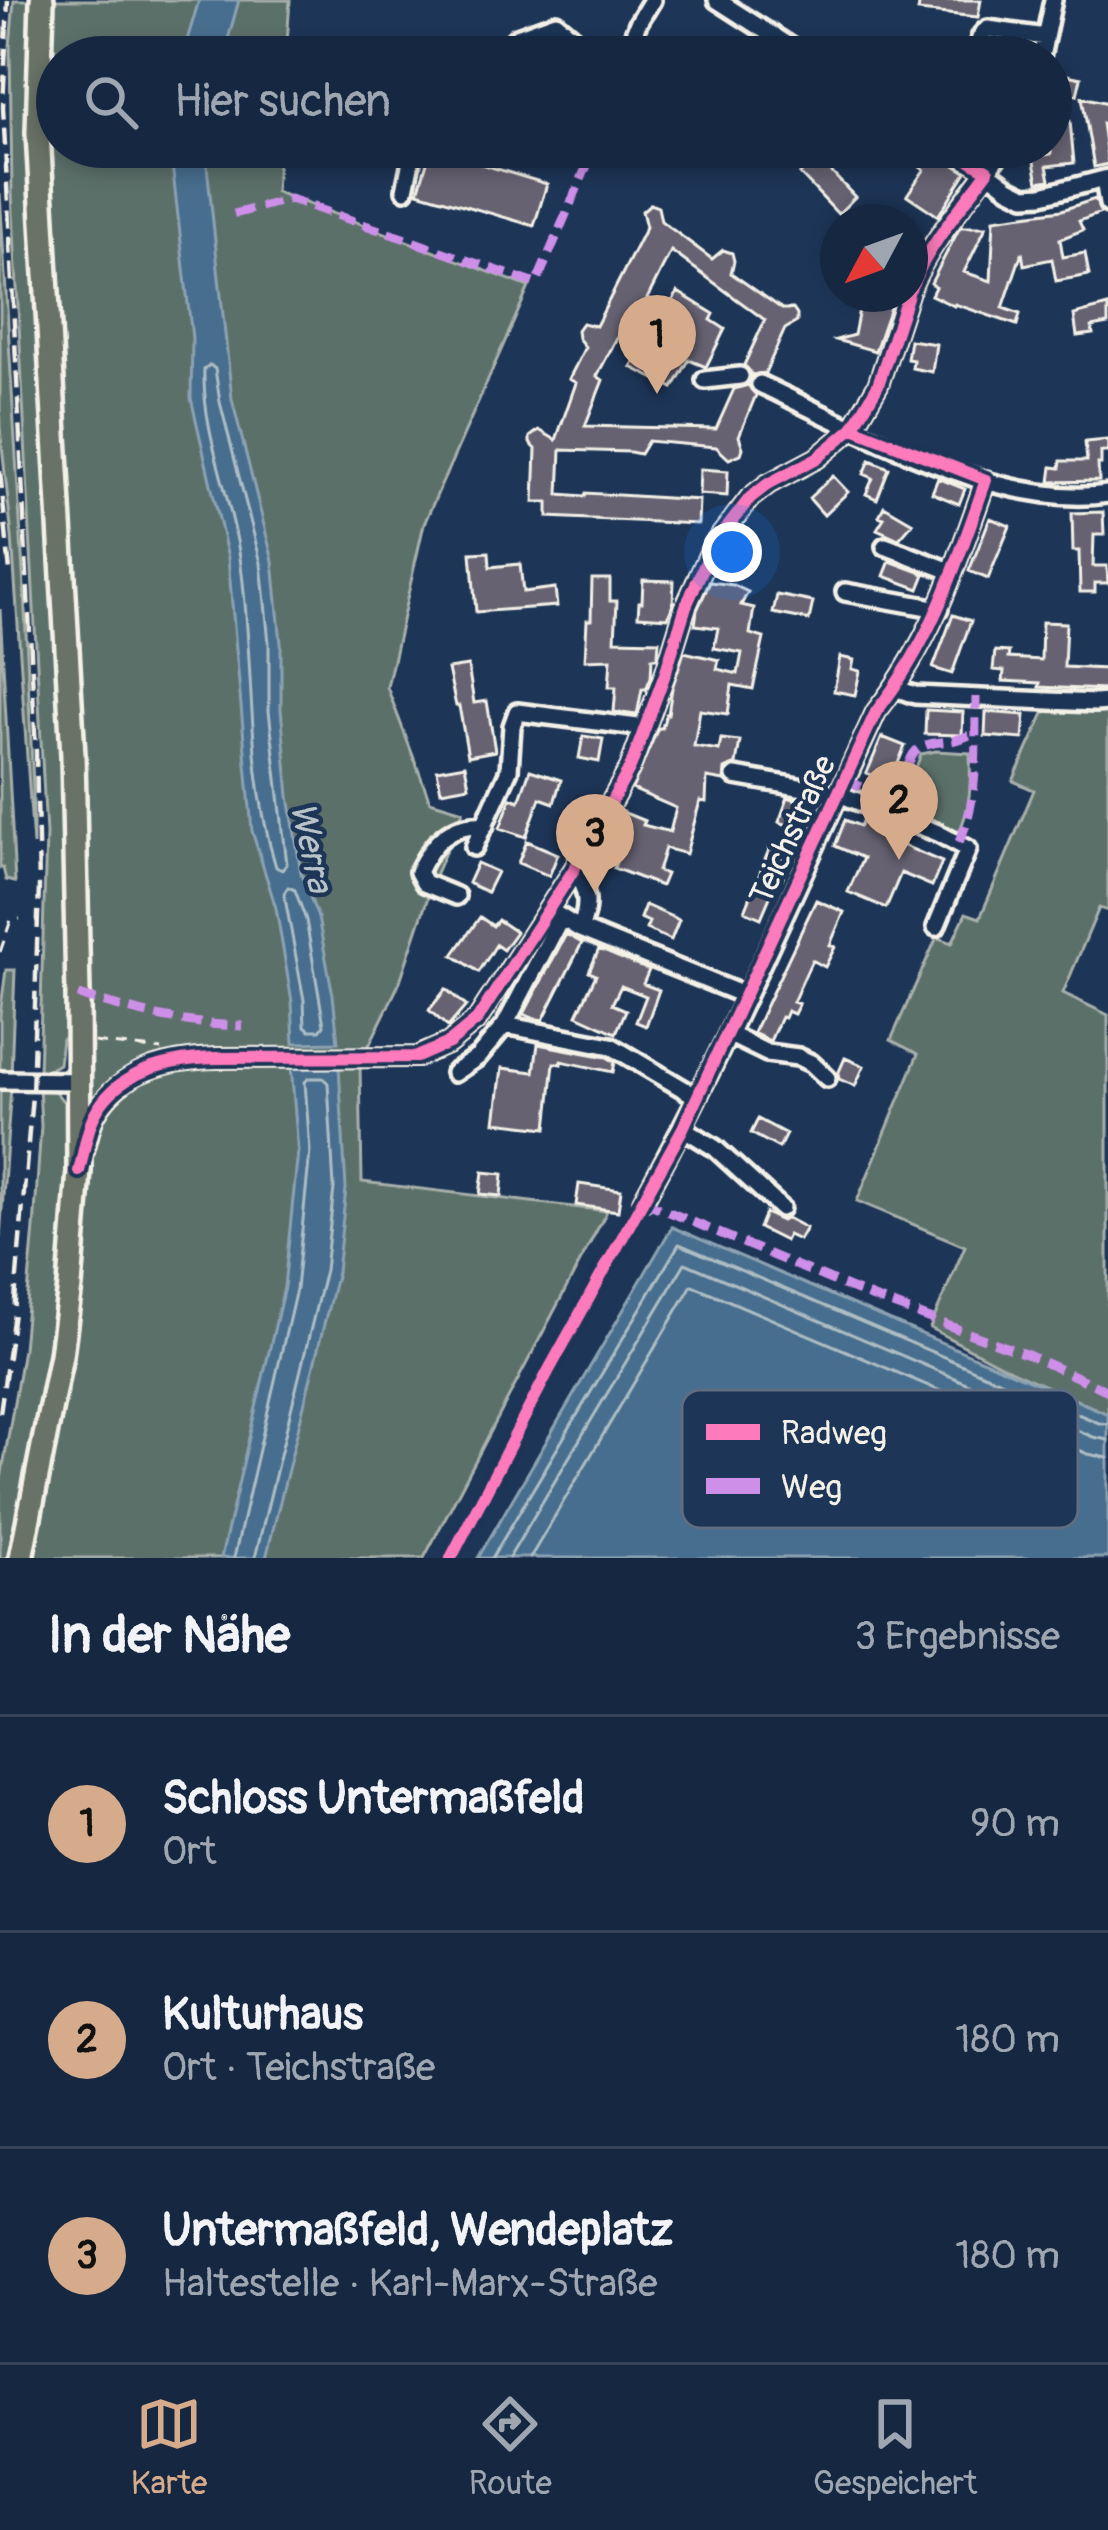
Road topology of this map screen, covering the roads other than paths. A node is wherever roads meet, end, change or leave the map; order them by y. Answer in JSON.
{"nodes":[{"id":1,"x":42,"y":0,"type":"edge"},
{"id":2,"x":652,"y":0,"type":"edge"},
{"id":3,"x":717,"y":0,"type":"edge"},
{"id":4,"x":1053,"y":0,"type":"edge"},
{"id":5,"x":41,"y":36,"type":"edge"},
{"id":6,"x":520,"y":36,"type":"edge"},
{"id":7,"x":571,"y":36,"type":"edge"},
{"id":8,"x":633,"y":36,"type":"edge"},
{"id":9,"x":773,"y":36,"type":"edge"},
{"id":10,"x":981,"y":36,"type":"edge"},
{"id":11,"x":1039,"y":36,"type":"edge"},
{"id":12,"x":1045,"y":36,"type":"edge"},
{"id":13,"x":40,"y":168,"type":"edge"},
{"id":14,"x":410,"y":168,"type":"edge"},
{"id":15,"x":983,"y":168,"type":"edge"},
{"id":16,"x":990,"y":168,"type":"edge"},
{"id":17,"x":988,"y":171,"type":"junction"},
{"id":18,"x":1106,"y":179,"type":"edge"},
{"id":19,"x":405,"y":190,"type":"dead end"},
{"id":20,"x":1108,"y":203,"type":"edge"},
{"id":21,"x":928,"y":255,"type":"edge"},
{"id":22,"x":902,"y":312,"type":"edge"},
{"id":23,"x":740,"y":376,"type":"dead end"},
{"id":24,"x":705,"y":380,"type":"dead end"},
{"id":25,"x":760,"y":384,"type":"dead end"},
{"id":26,"x":853,"y":428,"type":"junction"},
{"id":27,"x":986,"y":480,"type":"junction"},
{"id":28,"x":1108,"y":494,"type":"edge"},
{"id":29,"x":885,"y":546,"type":"dead end"},
{"id":30,"x":953,"y":572,"type":"junction"},
{"id":31,"x":845,"y":592,"type":"dead end"},
{"id":32,"x":939,"y":609,"type":"junction"},
{"id":33,"x":895,"y":688,"type":"junction"},
{"id":34,"x":1108,"y":702,"type":"edge"},
{"id":35,"x":646,"y":728,"type":"junction"},
{"id":36,"x":736,"y":776,"type":"dead end"},
{"id":37,"x":839,"y":794,"type":"junction"},
{"id":38,"x":484,"y":824,"type":"junction"},
{"id":39,"x":474,"y":847,"type":"dead end"},
{"id":40,"x":573,"y":871,"type":"junction"},
{"id":41,"x":456,"y":896,"type":"dead end"},
{"id":42,"x":555,"y":914,"type":"junction"},
{"id":43,"x":936,"y":927,"type":"dead end"},
{"id":44,"x":580,"y":929,"type":"junction"},
{"id":45,"x":746,"y":996,"type":"junction"},
{"id":46,"x":505,"y":1024,"type":"junction"},
{"id":47,"x":728,"y":1034,"type":"junction"},
{"id":48,"x":454,"y":1072,"type":"dead end"},
{"id":49,"x":827,"y":1078,"type":"dead end"},
{"id":50,"x":0,"y":1079,"type":"edge"},
{"id":51,"x":79,"y":1081,"type":"junction"},
{"id":52,"x":697,"y":1097,"type":"junction"},
{"id":53,"x":683,"y":1128,"type":"junction"},
{"id":54,"x":79,"y":1171,"type":"junction"},
{"id":55,"x":643,"y":1202,"type":"dead end"},
{"id":56,"x":781,"y":1208,"type":"dead end"},
{"id":57,"x":20,"y":1558,"type":"edge"}],
"edges":[{"from":1,"to":5,"type":"main road"},
{"from":2,"to":8,"type":"street"},
{"from":3,"to":9,"type":"street"},
{"from":4,"to":12,"type":"street"},
{"from":6,"to":7,"type":"street"},
{"from":10,"to":11,"type":"street"},
{"from":13,"to":51,"type":"main road"},
{"from":14,"to":19,"type":"street"},
{"from":15,"to":17,"type":"street"},
{"from":16,"to":17,"type":"street"},
{"from":17,"to":18,"type":"street"},
{"from":17,"to":21,"type":"street"},
{"from":18,"to":20,"type":"street"},
{"from":22,"to":26,"type":"street"},
{"from":23,"to":24,"type":"street"},
{"from":25,"to":26,"type":"street"},
{"from":26,"to":27,"type":"street"},
{"from":26,"to":35,"type":"street"},
{"from":27,"to":28,"type":"street"},
{"from":27,"to":30,"type":"street","name":"Teichstraße"},
{"from":29,"to":30,"type":"street"},
{"from":30,"to":32,"type":"street","name":"Teichstraße"},
{"from":31,"to":32,"type":"street"},
{"from":32,"to":33,"type":"street","name":"Teichstraße"},
{"from":33,"to":34,"type":"street"},
{"from":33,"to":37,"type":"street","name":"Teichstraße"},
{"from":35,"to":38,"type":"street"},
{"from":35,"to":40,"type":"street"},
{"from":36,"to":37,"type":"street"},
{"from":37,"to":43,"type":"street"},
{"from":37,"to":45,"type":"street","name":"Teichstraße"},
{"from":38,"to":39,"type":"street"},
{"from":38,"to":41,"type":"street"},
{"from":40,"to":42,"type":"street"},
{"from":40,"to":44,"type":"street"},
{"from":42,"to":44,"type":"street"},
{"from":42,"to":46,"type":"street"},
{"from":42,"to":54,"type":"street"},
{"from":44,"to":45,"type":"street"},
{"from":45,"to":47,"type":"street","name":"Teichstraße"},
{"from":46,"to":48,"type":"street"},
{"from":46,"to":52,"type":"street"},
{"from":47,"to":49,"type":"street"},
{"from":47,"to":52,"type":"street","name":"Teichstraße"},
{"from":50,"to":51,"type":"street"},
{"from":51,"to":54,"type":"main road"},
{"from":52,"to":53,"type":"street","name":"Teichstraße"},
{"from":53,"to":55,"type":"street","name":"Teichstraße"},
{"from":53,"to":56,"type":"street"},
{"from":54,"to":57,"type":"main road"}]}
